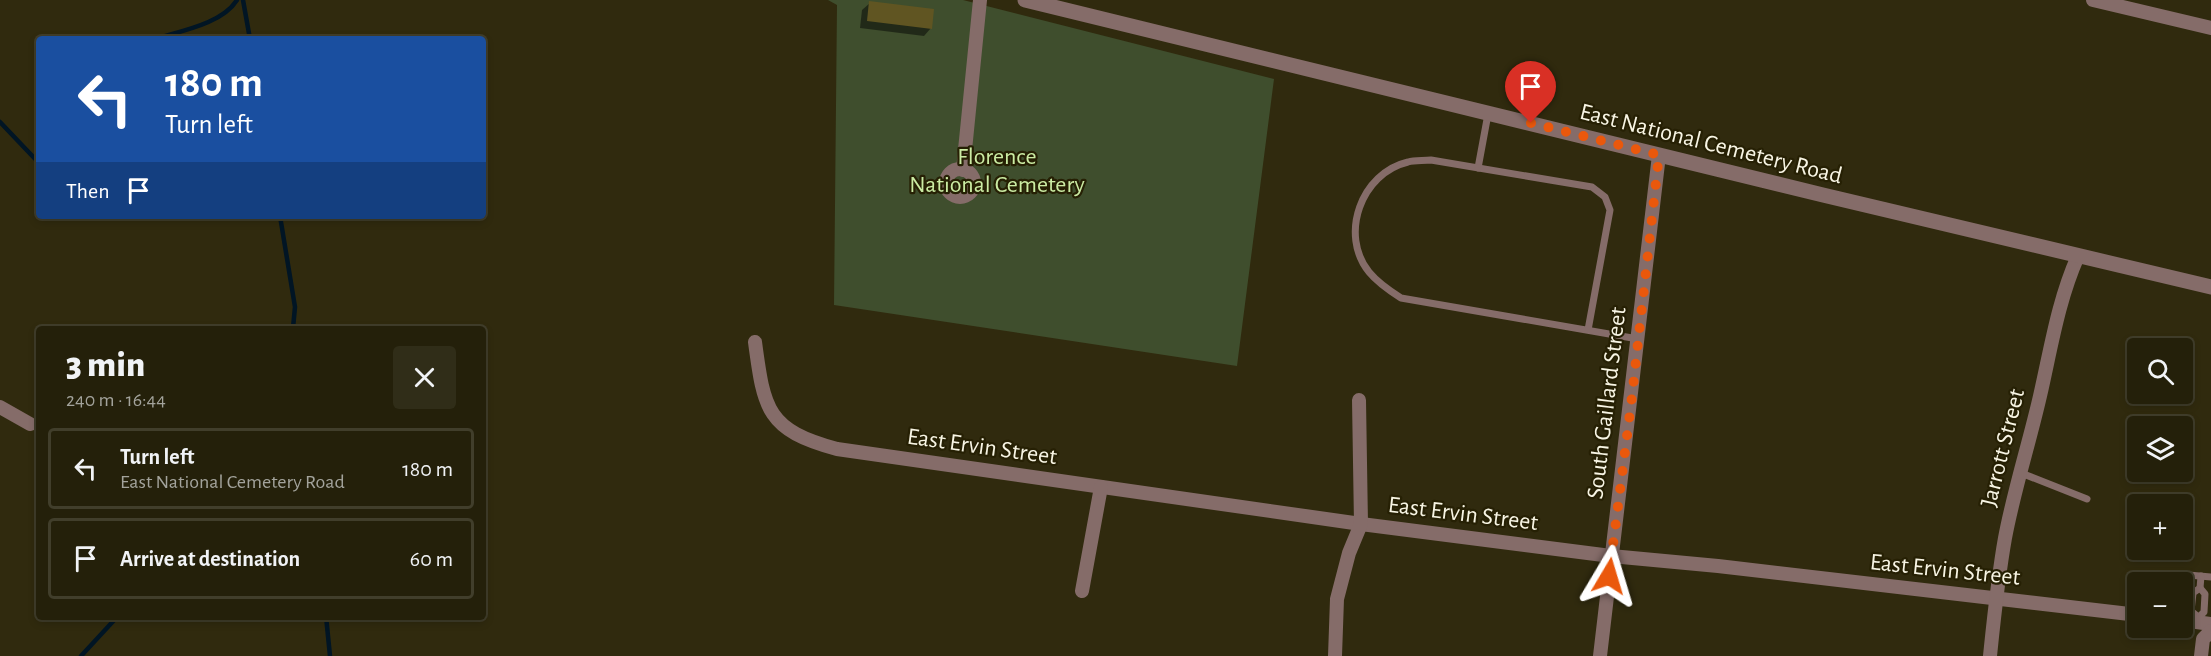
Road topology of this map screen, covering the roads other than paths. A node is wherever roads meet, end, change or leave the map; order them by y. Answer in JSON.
{"nodes":[{"id":1,"x":980,"y":0,"type":"edge"},
{"id":2,"x":1026,"y":0,"type":"edge"},
{"id":3,"x":2093,"y":0,"type":"edge"},
{"id":4,"x":1070,"y":5,"type":"edge"},
{"id":5,"x":2211,"y":28,"type":"edge"},
{"id":6,"x":1488,"y":113,"type":"junction"},
{"id":7,"x":1659,"y":155,"type":"junction"},
{"id":8,"x":1478,"y":168,"type":"junction"},
{"id":9,"x":963,"y":170,"type":"dead end"},
{"id":10,"x":2078,"y":256,"type":"junction"},
{"id":11,"x":2211,"y":287,"type":"edge"},
{"id":12,"x":1588,"y":330,"type":"junction"},
{"id":13,"x":1638,"y":339,"type":"junction"},
{"id":14,"x":755,"y":342,"type":"dead end"},
{"id":15,"x":1359,"y":400,"type":"dead end"},
{"id":16,"x":0,"y":407,"type":"edge"},
{"id":17,"x":30,"y":424,"type":"dead end"},
{"id":18,"x":2021,"y":473,"type":"junction"},
{"id":19,"x":1101,"y":487,"type":"junction"},
{"id":20,"x":2087,"y":499,"type":"dead end"},
{"id":21,"x":1360,"y":524,"type":"junction"},
{"id":22,"x":1611,"y":556,"type":"junction"},
{"id":23,"x":2193,"y":575,"type":"edge"},
{"id":24,"x":2201,"y":576,"type":"junction"},
{"id":25,"x":2211,"y":577,"type":"edge"},
{"id":26,"x":2200,"y":588,"type":"junction"},
{"id":27,"x":1082,"y":591,"type":"dead end"},
{"id":28,"x":2193,"y":593,"type":"edge"},
{"id":29,"x":1996,"y":598,"type":"junction"},
{"id":30,"x":2127,"y":614,"type":"edge"},
{"id":31,"x":2193,"y":619,"type":"edge"},
{"id":32,"x":2193,"y":620,"type":"edge"},
{"id":33,"x":2211,"y":624,"type":"edge"},
{"id":34,"x":2211,"y":631,"type":"edge"},
{"id":35,"x":1334,"y":654,"type":"edge"},
{"id":36,"x":1600,"y":656,"type":"edge"},
{"id":37,"x":1990,"y":656,"type":"edge"},
{"id":38,"x":2201,"y":656,"type":"edge"}],
"edges":[{"from":1,"to":9,"type":"street"},
{"from":2,"to":4,"type":"street","name":"East National Cemetery Road"},
{"from":3,"to":5,"type":"street"},
{"from":4,"to":6,"type":"street","name":"East National Cemetery Road"},
{"from":6,"to":7,"type":"street","name":"East National Cemetery Road"},
{"from":6,"to":8,"type":"lane"},
{"from":7,"to":10,"type":"street","name":"East National Cemetery Road"},
{"from":7,"to":13,"type":"street","name":"South Gaillard Street"},
{"from":8,"to":12,"type":"lane"},
{"from":8,"to":12,"type":"lane"},
{"from":10,"to":11,"type":"street","name":"East National Cemetery Road"},
{"from":10,"to":18,"type":"street","name":"Jarrott Street"},
{"from":12,"to":13,"type":"lane"},
{"from":13,"to":22,"type":"street","name":"South Gaillard Street"},
{"from":14,"to":19,"type":"street","name":"East Ervin Street"},
{"from":15,"to":21,"type":"street"},
{"from":16,"to":17,"type":"street"},
{"from":18,"to":20,"type":"lane"},
{"from":18,"to":29,"type":"street","name":"Jarrott Street"},
{"from":19,"to":21,"type":"street","name":"East Ervin Street"},
{"from":19,"to":27,"type":"street"},
{"from":21,"to":22,"type":"street","name":"East Ervin Street"},
{"from":21,"to":35,"type":"street"},
{"from":22,"to":29,"type":"street","name":"East Ervin Street"},
{"from":22,"to":36,"type":"street","name":"South Gaillard Street"},
{"from":23,"to":24,"type":"lane"},
{"from":24,"to":25,"type":"lane"},
{"from":24,"to":26,"type":"lane"},
{"from":26,"to":28,"type":"lane"},
{"from":26,"to":31,"type":"lane"},
{"from":29,"to":30,"type":"street","name":"East Ervin Street"},
{"from":29,"to":37,"type":"street","name":"Jarrott Street"},
{"from":32,"to":33,"type":"street"},
{"from":34,"to":38,"type":"street"}]}
